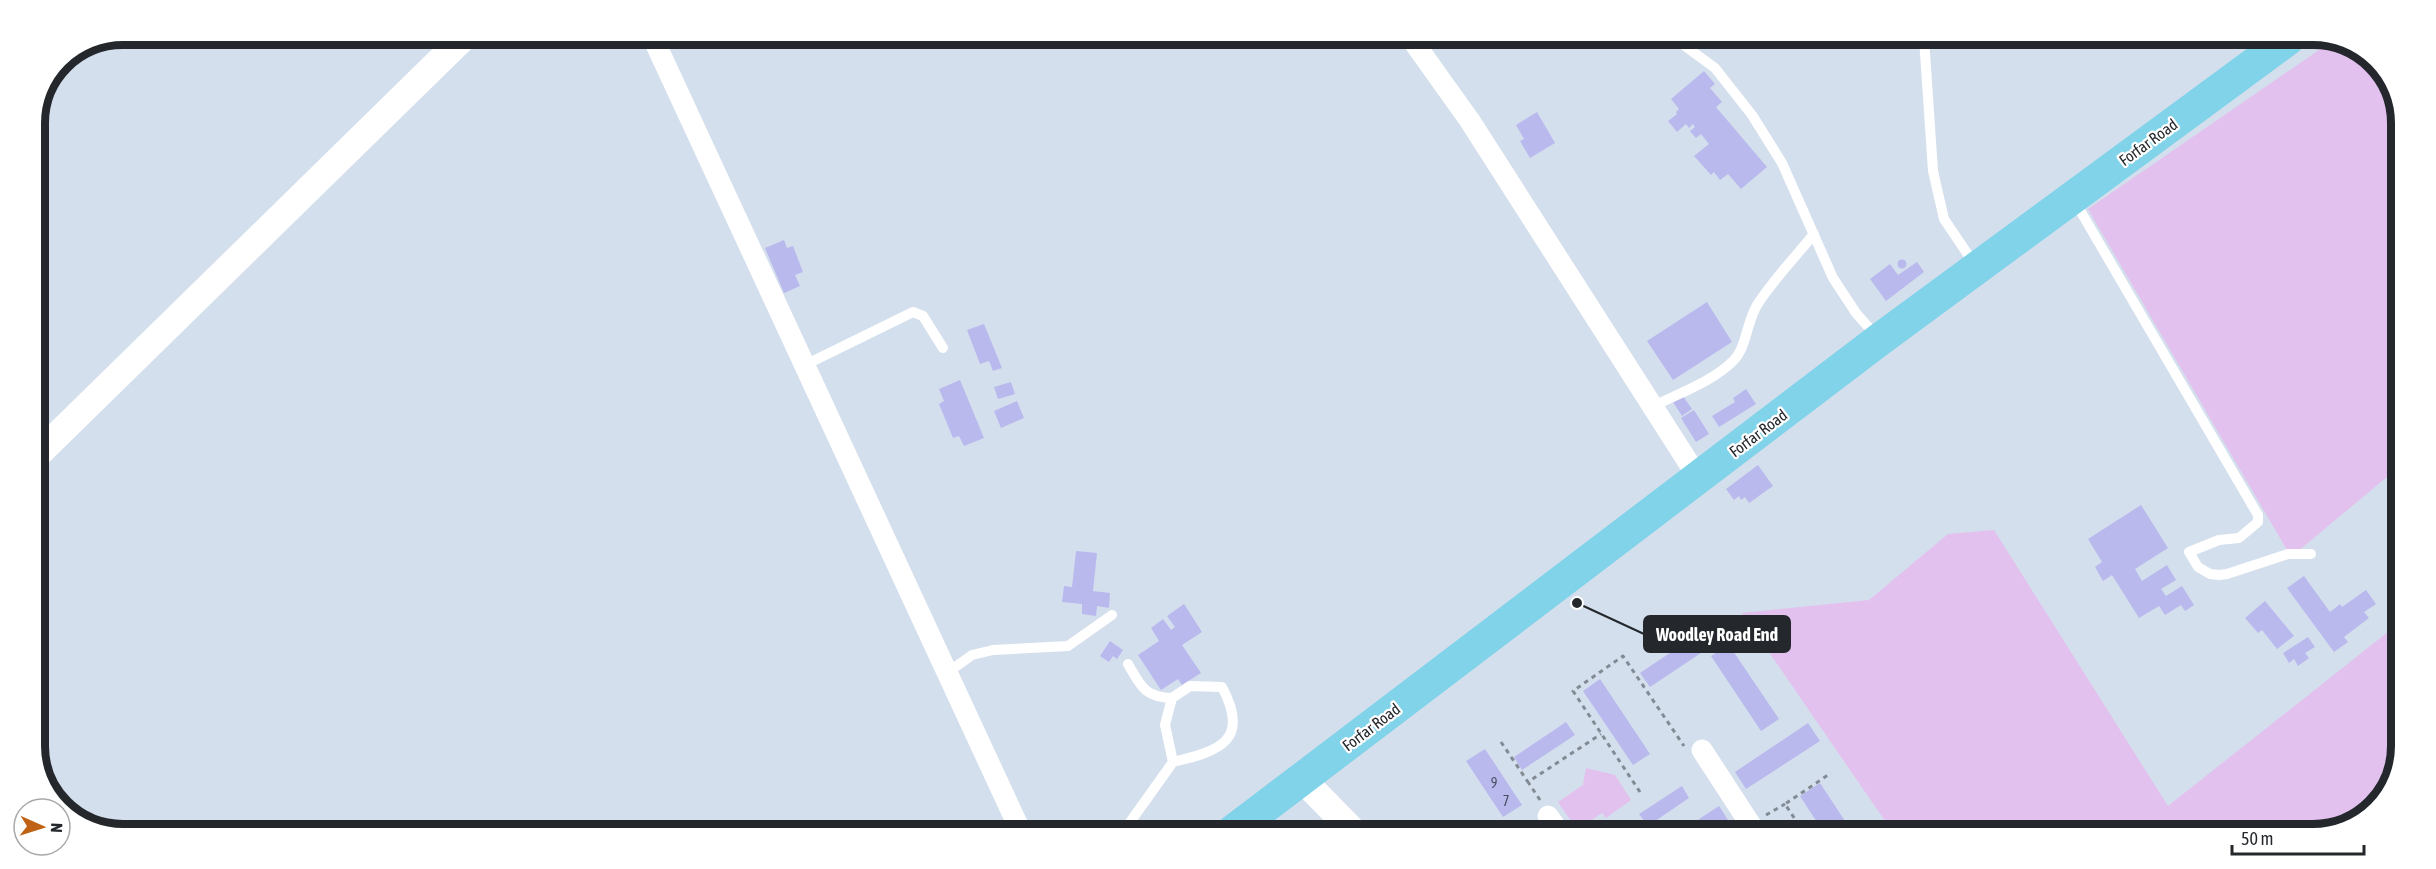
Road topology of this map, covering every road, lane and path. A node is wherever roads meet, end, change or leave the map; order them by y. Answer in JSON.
{"nodes":[{"id":1,"x":456,"y":45,"type":"edge"},
{"id":2,"x":656,"y":45,"type":"edge"},
{"id":3,"x":1416,"y":45,"type":"edge"},
{"id":4,"x":1684,"y":45,"type":"edge"},
{"id":5,"x":1924,"y":45,"type":"edge"},
{"id":6,"x":2280,"y":45,"type":"edge"},
{"id":7,"x":2073,"y":198,"type":"junction"},
{"id":8,"x":1814,"y":234,"type":"junction"},
{"id":9,"x":1977,"y":268,"type":"junction"},
{"id":10,"x":1879,"y":340,"type":"junction"},
{"id":11,"x":943,"y":348,"type":"dead end"},
{"id":12,"x":805,"y":365,"type":"junction"},
{"id":13,"x":1652,"y":406,"type":"junction"},
{"id":14,"x":45,"y":448,"type":"edge"},
{"id":15,"x":1699,"y":479,"type":"junction"},
{"id":16,"x":2311,"y":554,"type":"dead end"},
{"id":17,"x":1112,"y":615,"type":"dead end"},
{"id":18,"x":1128,"y":664,"type":"dead end"},
{"id":19,"x":947,"y":673,"type":"junction"},
{"id":20,"x":1172,"y":698,"type":"junction"},
{"id":21,"x":1601,"y":734,"type":"junction"},
{"id":22,"x":1501,"y":742,"type":"dead end"},
{"id":23,"x":1694,"y":749,"type":"joint"},
{"id":24,"x":1173,"y":762,"type":"junction"},
{"id":25,"x":1831,"y":773,"type":"dead end"},
{"id":26,"x":1302,"y":779,"type":"junction"},
{"id":27,"x":1528,"y":782,"type":"junction"},
{"id":28,"x":1640,"y":792,"type":"dead end"},
{"id":29,"x":1017,"y":824,"type":"edge"},
{"id":30,"x":1129,"y":824,"type":"edge"},
{"id":31,"x":1243,"y":824,"type":"edge"},
{"id":32,"x":1347,"y":824,"type":"edge"},
{"id":33,"x":1554,"y":824,"type":"edge"},
{"id":34,"x":1746,"y":824,"type":"edge"},
{"id":35,"x":1798,"y":824,"type":"edge"}],
"edges":[{"from":1,"to":14,"type":"street"},
{"from":2,"to":12,"type":"street"},
{"from":3,"to":13,"type":"street"},
{"from":4,"to":8,"type":"lane"},
{"from":5,"to":9,"type":"lane"},
{"from":6,"to":7,"type":"main road","name":"Forfar Road"},
{"from":7,"to":9,"type":"main road","name":"Forfar Road"},
{"from":7,"to":16,"type":"lane"},
{"from":8,"to":10,"type":"lane"},
{"from":8,"to":13,"type":"lane"},
{"from":9,"to":10,"type":"main road","name":"Forfar Road"},
{"from":10,"to":15,"type":"main road","name":"Forfar Road"},
{"from":11,"to":12,"type":"lane"},
{"from":12,"to":19,"type":"street"},
{"from":13,"to":15,"type":"street"},
{"from":15,"to":26,"type":"main road","name":"Forfar Road"},
{"from":17,"to":19,"type":"lane"},
{"from":18,"to":20,"type":"lane"},
{"from":19,"to":29,"type":"street"},
{"from":20,"to":24,"type":"lane"},
{"from":20,"to":24,"type":"lane"},
{"from":21,"to":23,"type":"path"},
{"from":21,"to":27,"type":"path"},
{"from":21,"to":28,"type":"path"},
{"from":22,"to":27,"type":"path"},
{"from":23,"to":34,"type":"street"},
{"from":24,"to":30,"type":"lane"},
{"from":25,"to":35,"type":"path"},
{"from":26,"to":31,"type":"main road","name":"Forfar Road"},
{"from":26,"to":32,"type":"street"},
{"from":27,"to":33,"type":"path"}]}
